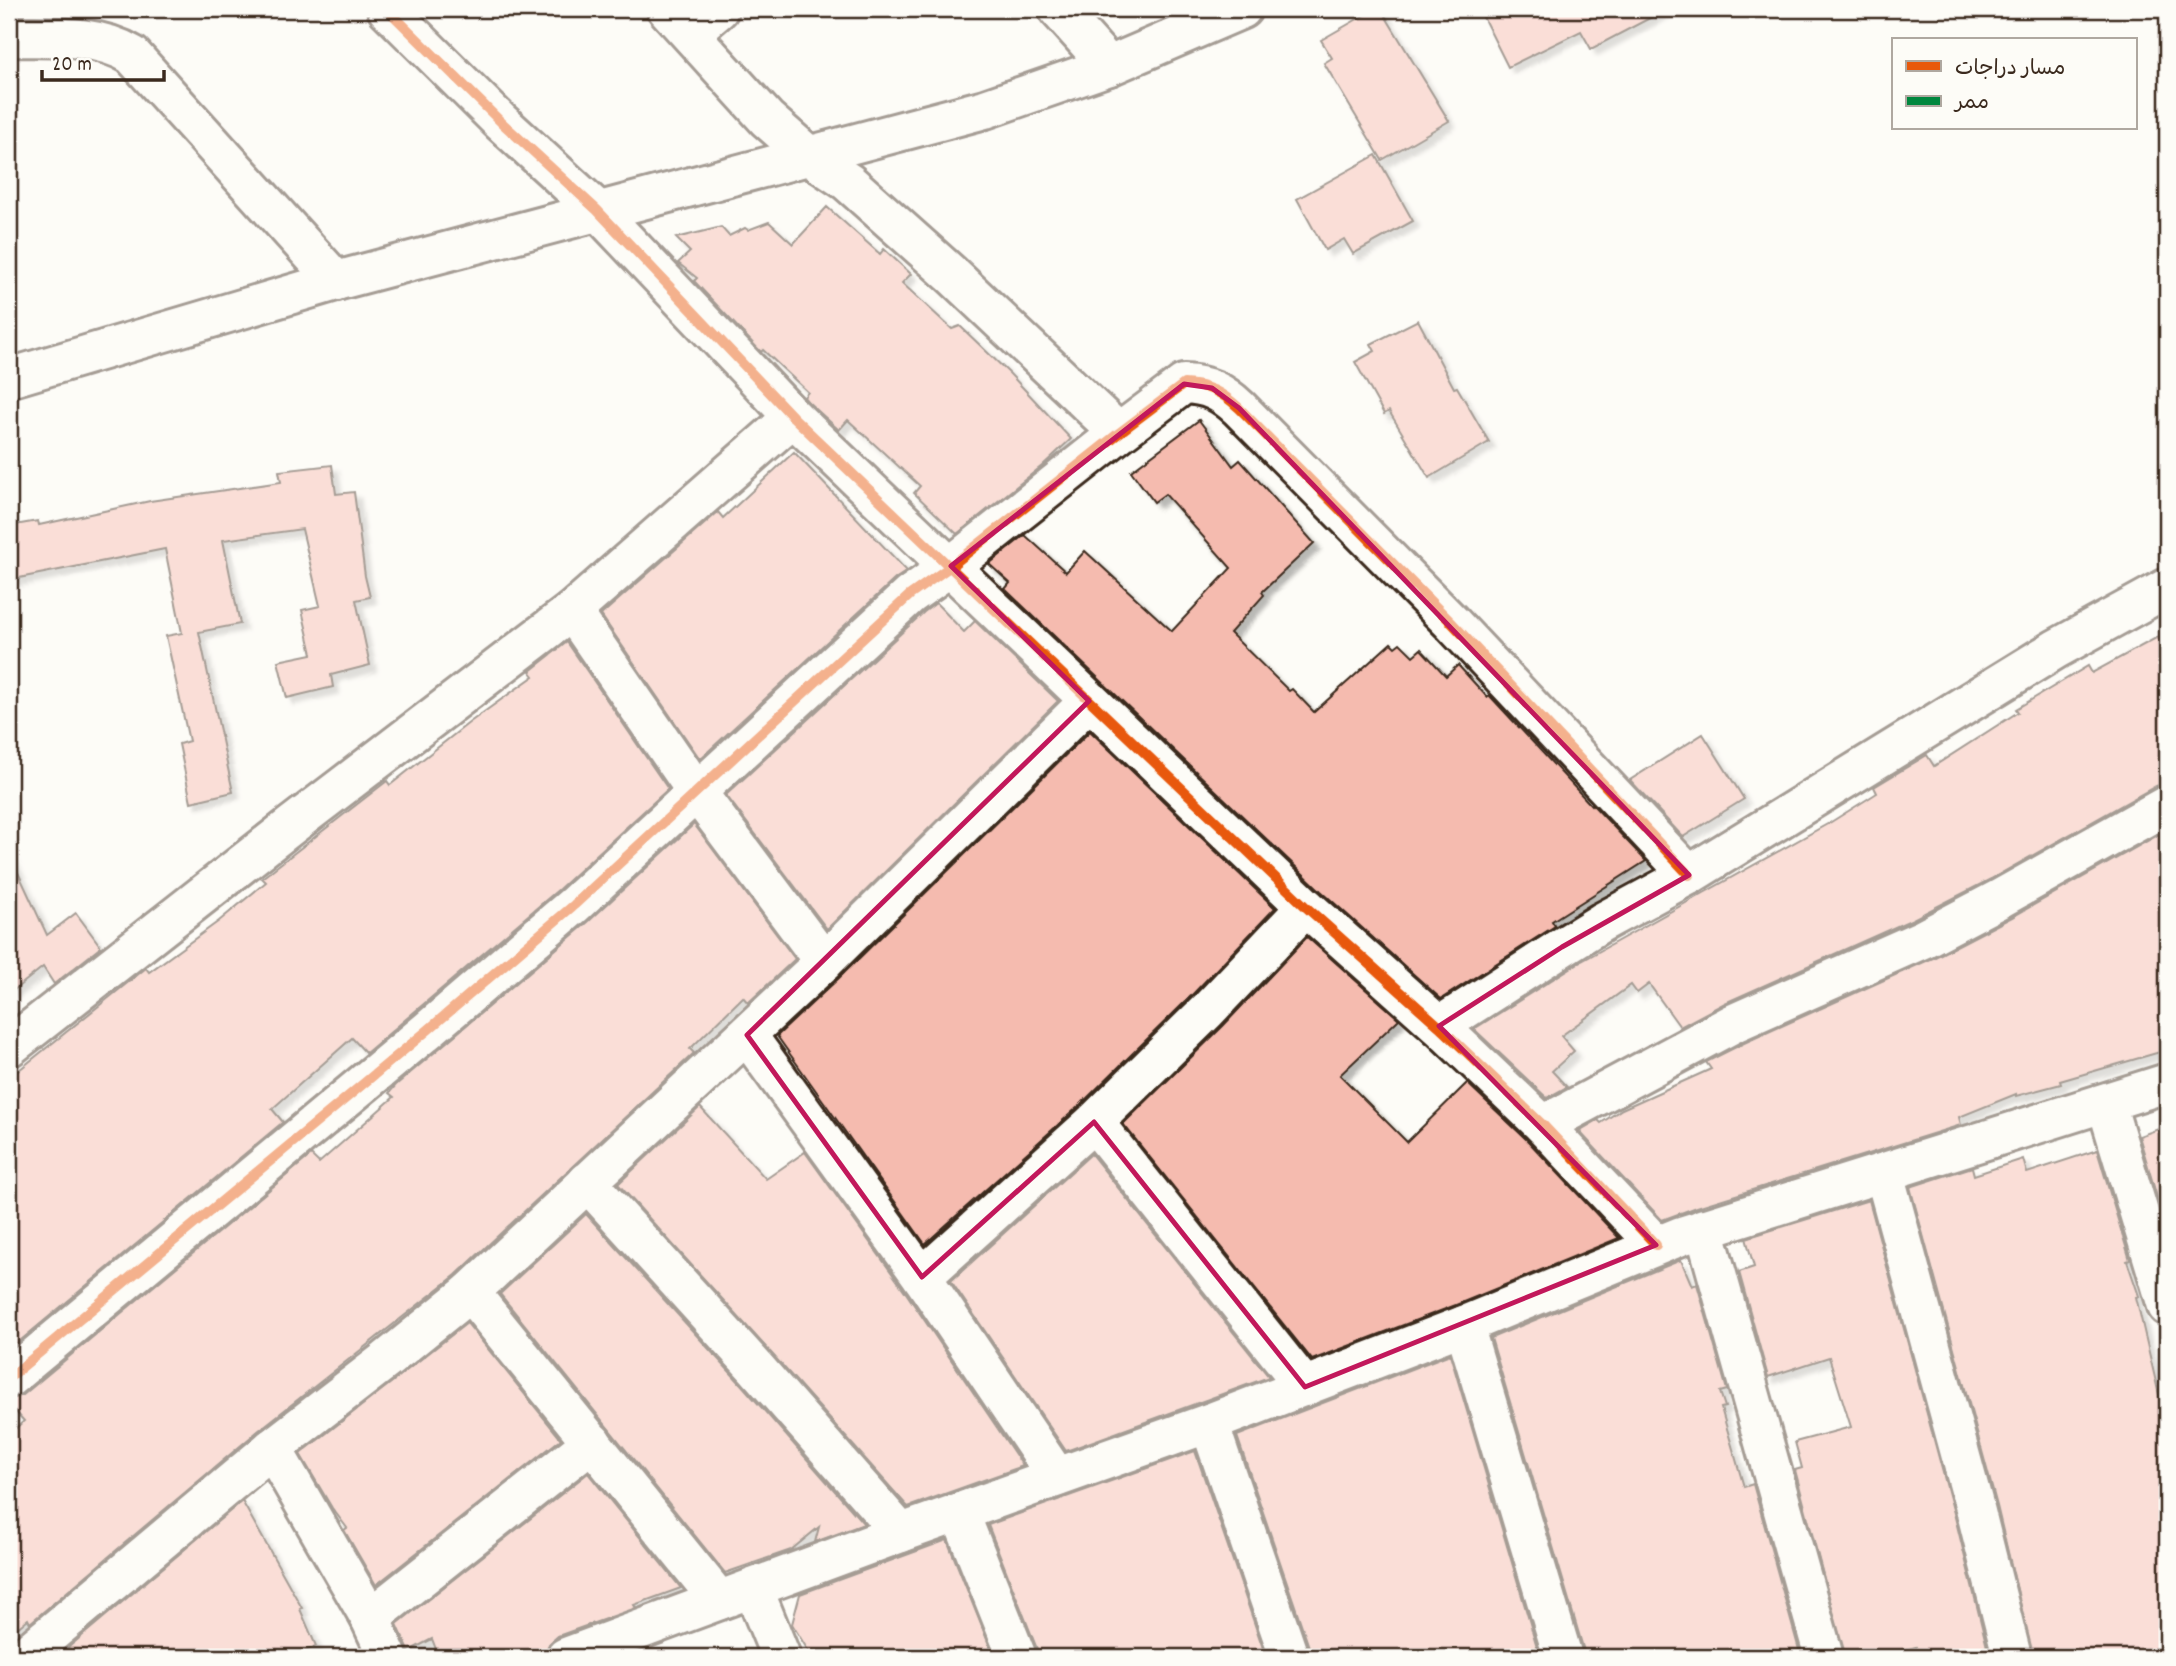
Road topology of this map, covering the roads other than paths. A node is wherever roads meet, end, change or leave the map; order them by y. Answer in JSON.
{"nodes":[{"id":1,"x":1058,"y":9,"type":"edge"},
{"id":2,"x":1242,"y":9,"type":"edge"},
{"id":3,"x":403,"y":14,"type":"edge"},
{"id":4,"x":693,"y":17,"type":"edge"},
{"id":5,"x":9,"y":37,"type":"edge"},
{"id":6,"x":1108,"y":66,"type":"junction"},
{"id":7,"x":809,"y":156,"type":"junction"},
{"id":8,"x":597,"y":210,"type":"junction"},
{"id":9,"x":337,"y":281,"type":"junction"},
{"id":10,"x":9,"y":377,"type":"edge"},
{"id":11,"x":793,"y":418,"type":"junction"},
{"id":12,"x":1119,"y":433,"type":"junction"},
{"id":13,"x":951,"y":566,"type":"junction"},
{"id":14,"x":2167,"y":588,"type":"edge"},
{"id":15,"x":572,"y":611,"type":"junction"},
{"id":16,"x":1089,"y":701,"type":"junction"},
{"id":17,"x":696,"y":791,"type":"junction"},
{"id":18,"x":2167,"y":805,"type":"edge"},
{"id":19,"x":1689,"y":875,"type":"junction"},
{"id":20,"x":1306,"y":907,"type":"junction"},
{"id":21,"x":824,"y":962,"type":"junction"},
{"id":22,"x":1439,"y":1026,"type":"junction"},
{"id":23,"x":747,"y":1035,"type":"junction"},
{"id":24,"x":11,"y":1037,"type":"edge"},
{"id":25,"x":2167,"y":1083,"type":"edge"},
{"id":26,"x":2106,"y":1103,"type":"junction"},
{"id":27,"x":1094,"y":1122,"type":"junction"},
{"id":28,"x":1543,"y":1125,"type":"junction"},
{"id":29,"x":1884,"y":1173,"type":"junction"},
{"id":30,"x":587,"y":1182,"type":"junction"},
{"id":31,"x":1704,"y":1228,"type":"junction"},
{"id":32,"x":1656,"y":1245,"type":"junction"},
{"id":33,"x":922,"y":1277,"type":"junction"},
{"id":34,"x":470,"y":1292,"type":"junction"},
{"id":35,"x":2167,"y":1306,"type":"edge"},
{"id":36,"x":1464,"y":1325,"type":"junction"},
{"id":37,"x":9,"y":1378,"type":"edge"},
{"id":38,"x":1305,"y":1387,"type":"junction"},
{"id":39,"x":1209,"y":1423,"type":"junction"},
{"id":40,"x":592,"y":1442,"type":"junction"},
{"id":41,"x":272,"y":1448,"type":"junction"},
{"id":42,"x":1057,"y":1477,"type":"junction"},
{"id":43,"x":960,"y":1514,"type":"junction"},
{"id":44,"x":901,"y":1533,"type":"junction"},
{"id":45,"x":736,"y":1594,"type":"junction"},
{"id":46,"x":370,"y":1618,"type":"junction"},
{"id":47,"x":23,"y":1657,"type":"edge"},
{"id":48,"x":388,"y":1657,"type":"edge"},
{"id":49,"x":566,"y":1657,"type":"edge"},
{"id":50,"x":781,"y":1657,"type":"edge"},
{"id":51,"x":1017,"y":1657,"type":"edge"},
{"id":52,"x":1289,"y":1657,"type":"edge"},
{"id":53,"x":1563,"y":1657,"type":"edge"},
{"id":54,"x":1824,"y":1657,"type":"edge"},
{"id":55,"x":2012,"y":1657,"type":"edge"}],
"edges":[{"from":1,"to":6,"type":"street"},
{"from":2,"to":6,"type":"street"},
{"from":3,"to":8,"type":"street"},
{"from":4,"to":7,"type":"street"},
{"from":5,"to":9,"type":"street"},
{"from":6,"to":7,"type":"street"},
{"from":7,"to":8,"type":"street"},
{"from":7,"to":12,"type":"street"},
{"from":8,"to":9,"type":"street"},
{"from":8,"to":11,"type":"street"},
{"from":9,"to":10,"type":"street"},
{"from":11,"to":13,"type":"street"},
{"from":11,"to":15,"type":"street"},
{"from":12,"to":13,"type":"street"},
{"from":12,"to":19,"type":"street"},
{"from":13,"to":16,"type":"street"},
{"from":13,"to":17,"type":"street"},
{"from":14,"to":19,"type":"street"},
{"from":15,"to":17,"type":"street"},
{"from":15,"to":24,"type":"street"},
{"from":16,"to":20,"type":"street"},
{"from":16,"to":21,"type":"street"},
{"from":17,"to":21,"type":"street"},
{"from":17,"to":37,"type":"street"},
{"from":18,"to":28,"type":"street"},
{"from":19,"to":22,"type":"street"},
{"from":20,"to":22,"type":"street"},
{"from":20,"to":27,"type":"street"},
{"from":21,"to":23,"type":"street"},
{"from":22,"to":28,"type":"street"},
{"from":23,"to":30,"type":"street"},
{"from":23,"to":33,"type":"street"},
{"from":25,"to":26,"type":"street"},
{"from":26,"to":29,"type":"street"},
{"from":26,"to":35,"type":"street"},
{"from":27,"to":33,"type":"street"},
{"from":27,"to":38,"type":"street"},
{"from":28,"to":32,"type":"street"},
{"from":29,"to":31,"type":"street"},
{"from":29,"to":55,"type":"street"},
{"from":30,"to":34,"type":"street"},
{"from":30,"to":44,"type":"street"},
{"from":31,"to":32,"type":"street"},
{"from":31,"to":54,"type":"street"},
{"from":32,"to":36,"type":"street"},
{"from":33,"to":42,"type":"street"},
{"from":34,"to":40,"type":"street"},
{"from":34,"to":41,"type":"street"},
{"from":36,"to":38,"type":"street"},
{"from":36,"to":53,"type":"street"},
{"from":38,"to":39,"type":"street"},
{"from":39,"to":42,"type":"street"},
{"from":39,"to":52,"type":"street"},
{"from":40,"to":45,"type":"street"},
{"from":40,"to":46,"type":"street"},
{"from":41,"to":46,"type":"street"},
{"from":41,"to":47,"type":"street"},
{"from":42,"to":43,"type":"street"},
{"from":43,"to":44,"type":"street"},
{"from":43,"to":51,"type":"street"},
{"from":44,"to":45,"type":"street"},
{"from":45,"to":49,"type":"street"},
{"from":45,"to":50,"type":"street"},
{"from":46,"to":48,"type":"street"}]}
